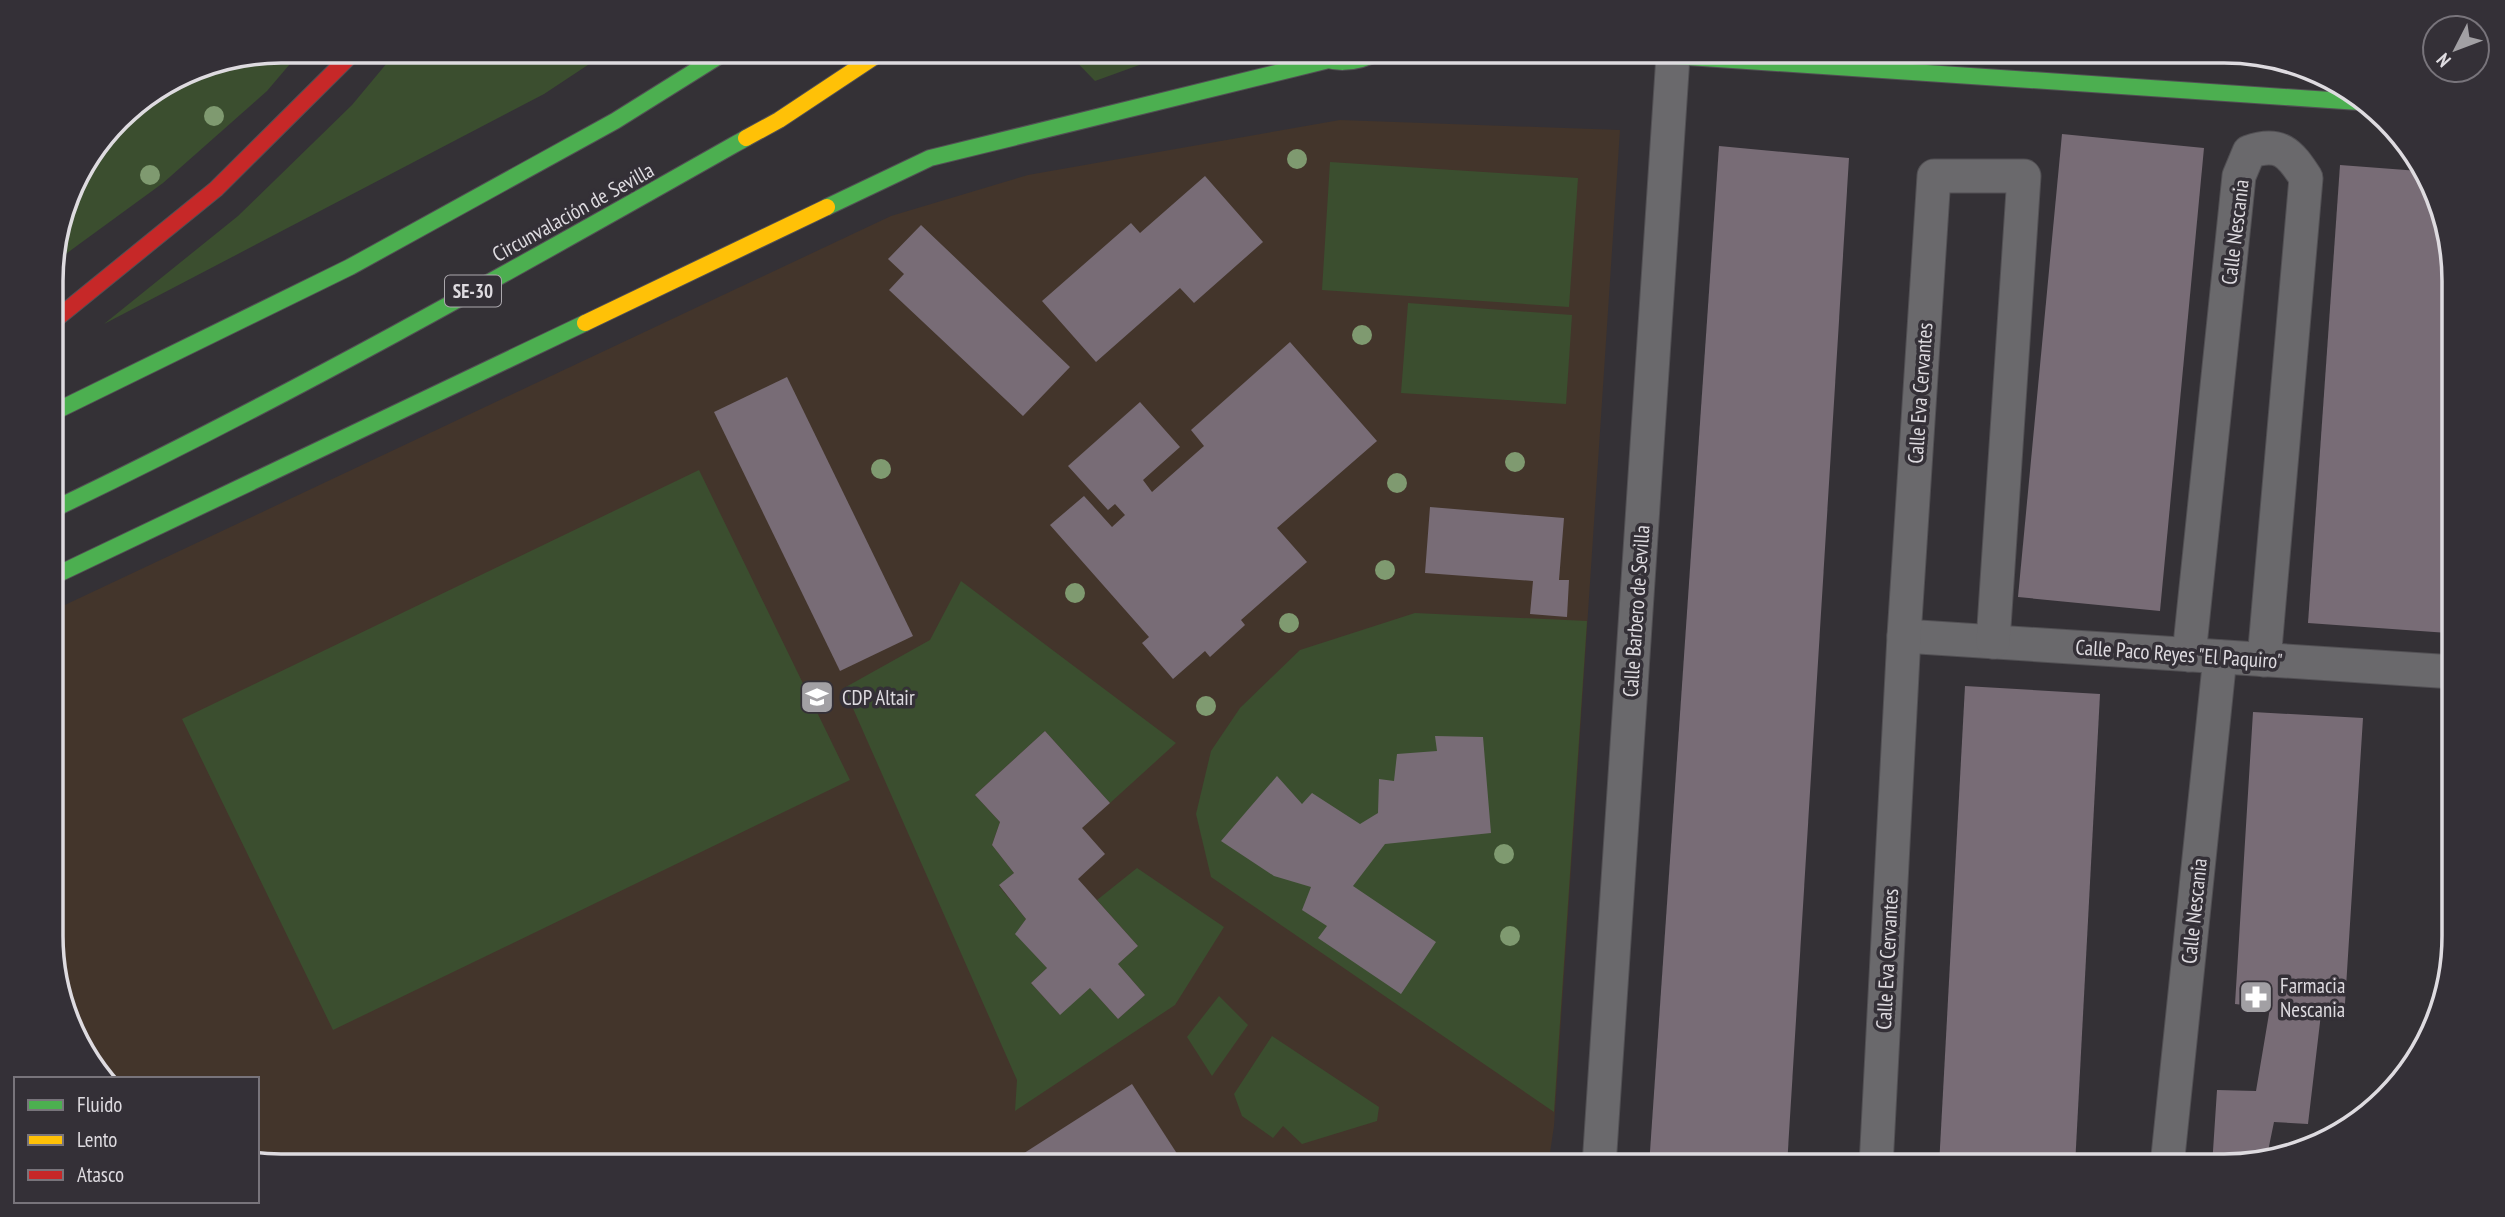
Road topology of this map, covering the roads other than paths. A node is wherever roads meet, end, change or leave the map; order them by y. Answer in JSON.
{"nodes":[{"id":1,"x":343,"y":63,"type":"edge"},
{"id":2,"x":708,"y":63,"type":"edge"},
{"id":3,"x":865,"y":63,"type":"edge"},
{"id":4,"x":1317,"y":63,"type":"edge"},
{"id":5,"x":1656,"y":63,"type":"edge"},
{"id":6,"x":1800,"y":63,"type":"edge"},
{"id":7,"x":2347,"y":101,"type":"edge"},
{"id":8,"x":63,"y":313,"type":"edge"},
{"id":9,"x":63,"y":409,"type":"edge"},
{"id":10,"x":63,"y":505,"type":"edge"},
{"id":11,"x":63,"y":572,"type":"edge"},
{"id":12,"x":1904,"y":636,"type":"junction"},
{"id":13,"x":1993,"y":642,"type":"junction"},
{"id":14,"x":2205,"y":656,"type":"junction"},
{"id":15,"x":2264,"y":660,"type":"junction"},
{"id":16,"x":2442,"y":671,"type":"edge"},
{"id":17,"x":1600,"y":1154,"type":"edge"},
{"id":18,"x":1877,"y":1154,"type":"edge"},
{"id":19,"x":2168,"y":1154,"type":"edge"}],
"edges":[{"from":1,"to":8,"type":"main road"},
{"from":2,"to":9,"type":"main road"},
{"from":3,"to":10,"type":"main road","name":"Circunvalación de Sevilla","number":"SE-30"},
{"from":4,"to":11,"type":"main road"},
{"from":5,"to":17,"type":"street","name":"Calle Barbero de Sevilla"},
{"from":6,"to":7,"type":"main road"},
{"from":12,"to":13,"type":"street","name":"Calle Paco Reyes \"El Paquiro\""},
{"from":12,"to":13,"type":"street","name":"Calle Eva Cervantes"},
{"from":12,"to":18,"type":"street","name":"Calle Eva Cervantes"},
{"from":13,"to":14,"type":"street","name":"Calle Paco Reyes \"El Paquiro\""},
{"from":14,"to":15,"type":"street","name":"Calle Paco Reyes \"El Paquiro\""},
{"from":14,"to":15,"type":"street","name":"Calle Nescania"},
{"from":14,"to":19,"type":"street","name":"Calle Nescania"},
{"from":15,"to":16,"type":"street","name":"Calle Paco Reyes \"El Paquiro\""}]}
